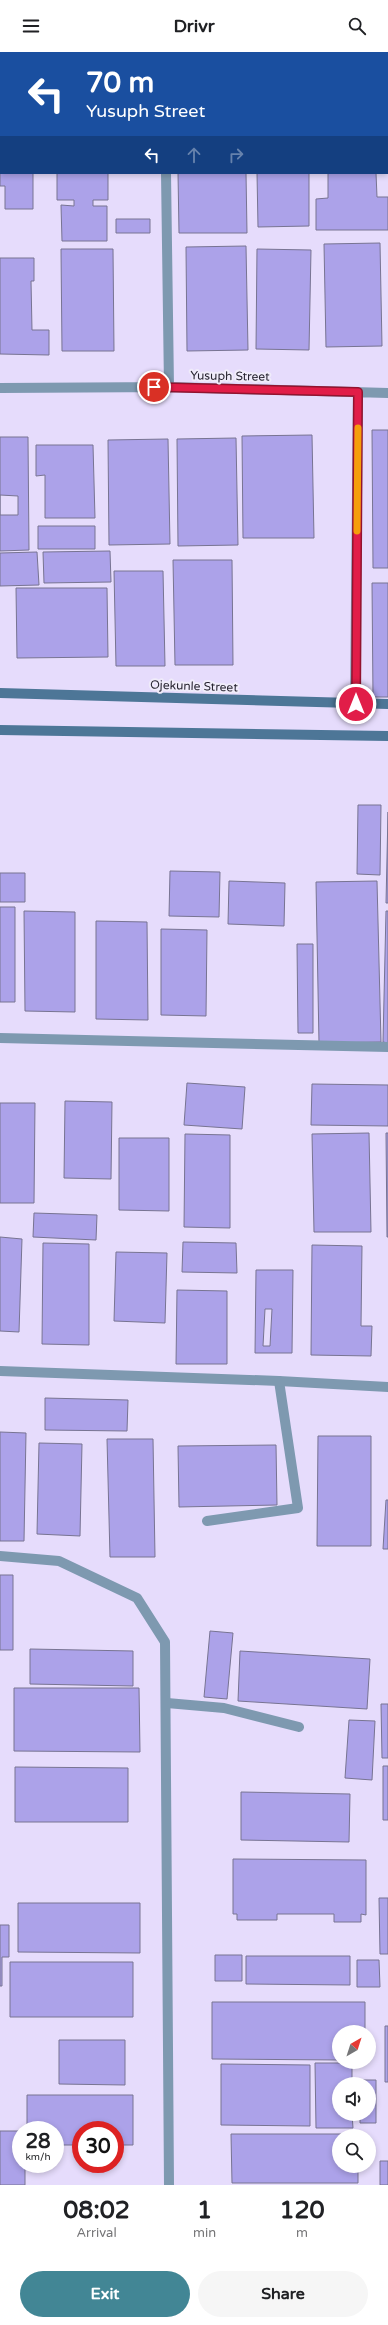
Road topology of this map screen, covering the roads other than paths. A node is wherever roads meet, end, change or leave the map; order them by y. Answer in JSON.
{"nodes":[{"id":1,"x":166,"y":174,"type":"edge"},
{"id":2,"x":169,"y":387,"type":"junction"},
{"id":3,"x":0,"y":388,"type":"edge"},
{"id":4,"x":358,"y":392,"type":"junction"},
{"id":5,"x":388,"y":393,"type":"edge"},
{"id":6,"x":0,"y":693,"type":"edge"},
{"id":7,"x":356,"y":704,"type":"junction"},
{"id":8,"x":388,"y":704,"type":"edge"},
{"id":9,"x":0,"y":730,"type":"edge"},
{"id":10,"x":388,"y":736,"type":"edge"},
{"id":11,"x":0,"y":1038,"type":"edge"},
{"id":12,"x":388,"y":1047,"type":"edge"},
{"id":13,"x":0,"y":1371,"type":"edge"},
{"id":14,"x":279,"y":1381,"type":"junction"},
{"id":15,"x":388,"y":1387,"type":"edge"},
{"id":16,"x":207,"y":1521,"type":"dead end"},
{"id":17,"x":0,"y":1556,"type":"edge"},
{"id":18,"x":167,"y":1703,"type":"junction"},
{"id":19,"x":299,"y":1727,"type":"dead end"},
{"id":20,"x":169,"y":2185,"type":"edge"}],
"edges":[{"from":1,"to":2,"type":"street"},
{"from":2,"to":3,"type":"street","name":"Yusuph Street"},
{"from":2,"to":4,"type":"street","name":"Yusuph Street"},
{"from":4,"to":5,"type":"street","name":"Yusuph Street"},
{"from":4,"to":7,"type":"street"},
{"from":6,"to":7,"type":"street","name":"Ojekunle Street"},
{"from":7,"to":8,"type":"street","name":"Ojekunle Street"},
{"from":9,"to":10,"type":"street"},
{"from":11,"to":12,"type":"street"},
{"from":13,"to":14,"type":"street"},
{"from":14,"to":15,"type":"street"},
{"from":14,"to":16,"type":"street"},
{"from":17,"to":18,"type":"street"},
{"from":18,"to":19,"type":"street"},
{"from":18,"to":20,"type":"street"}]}
